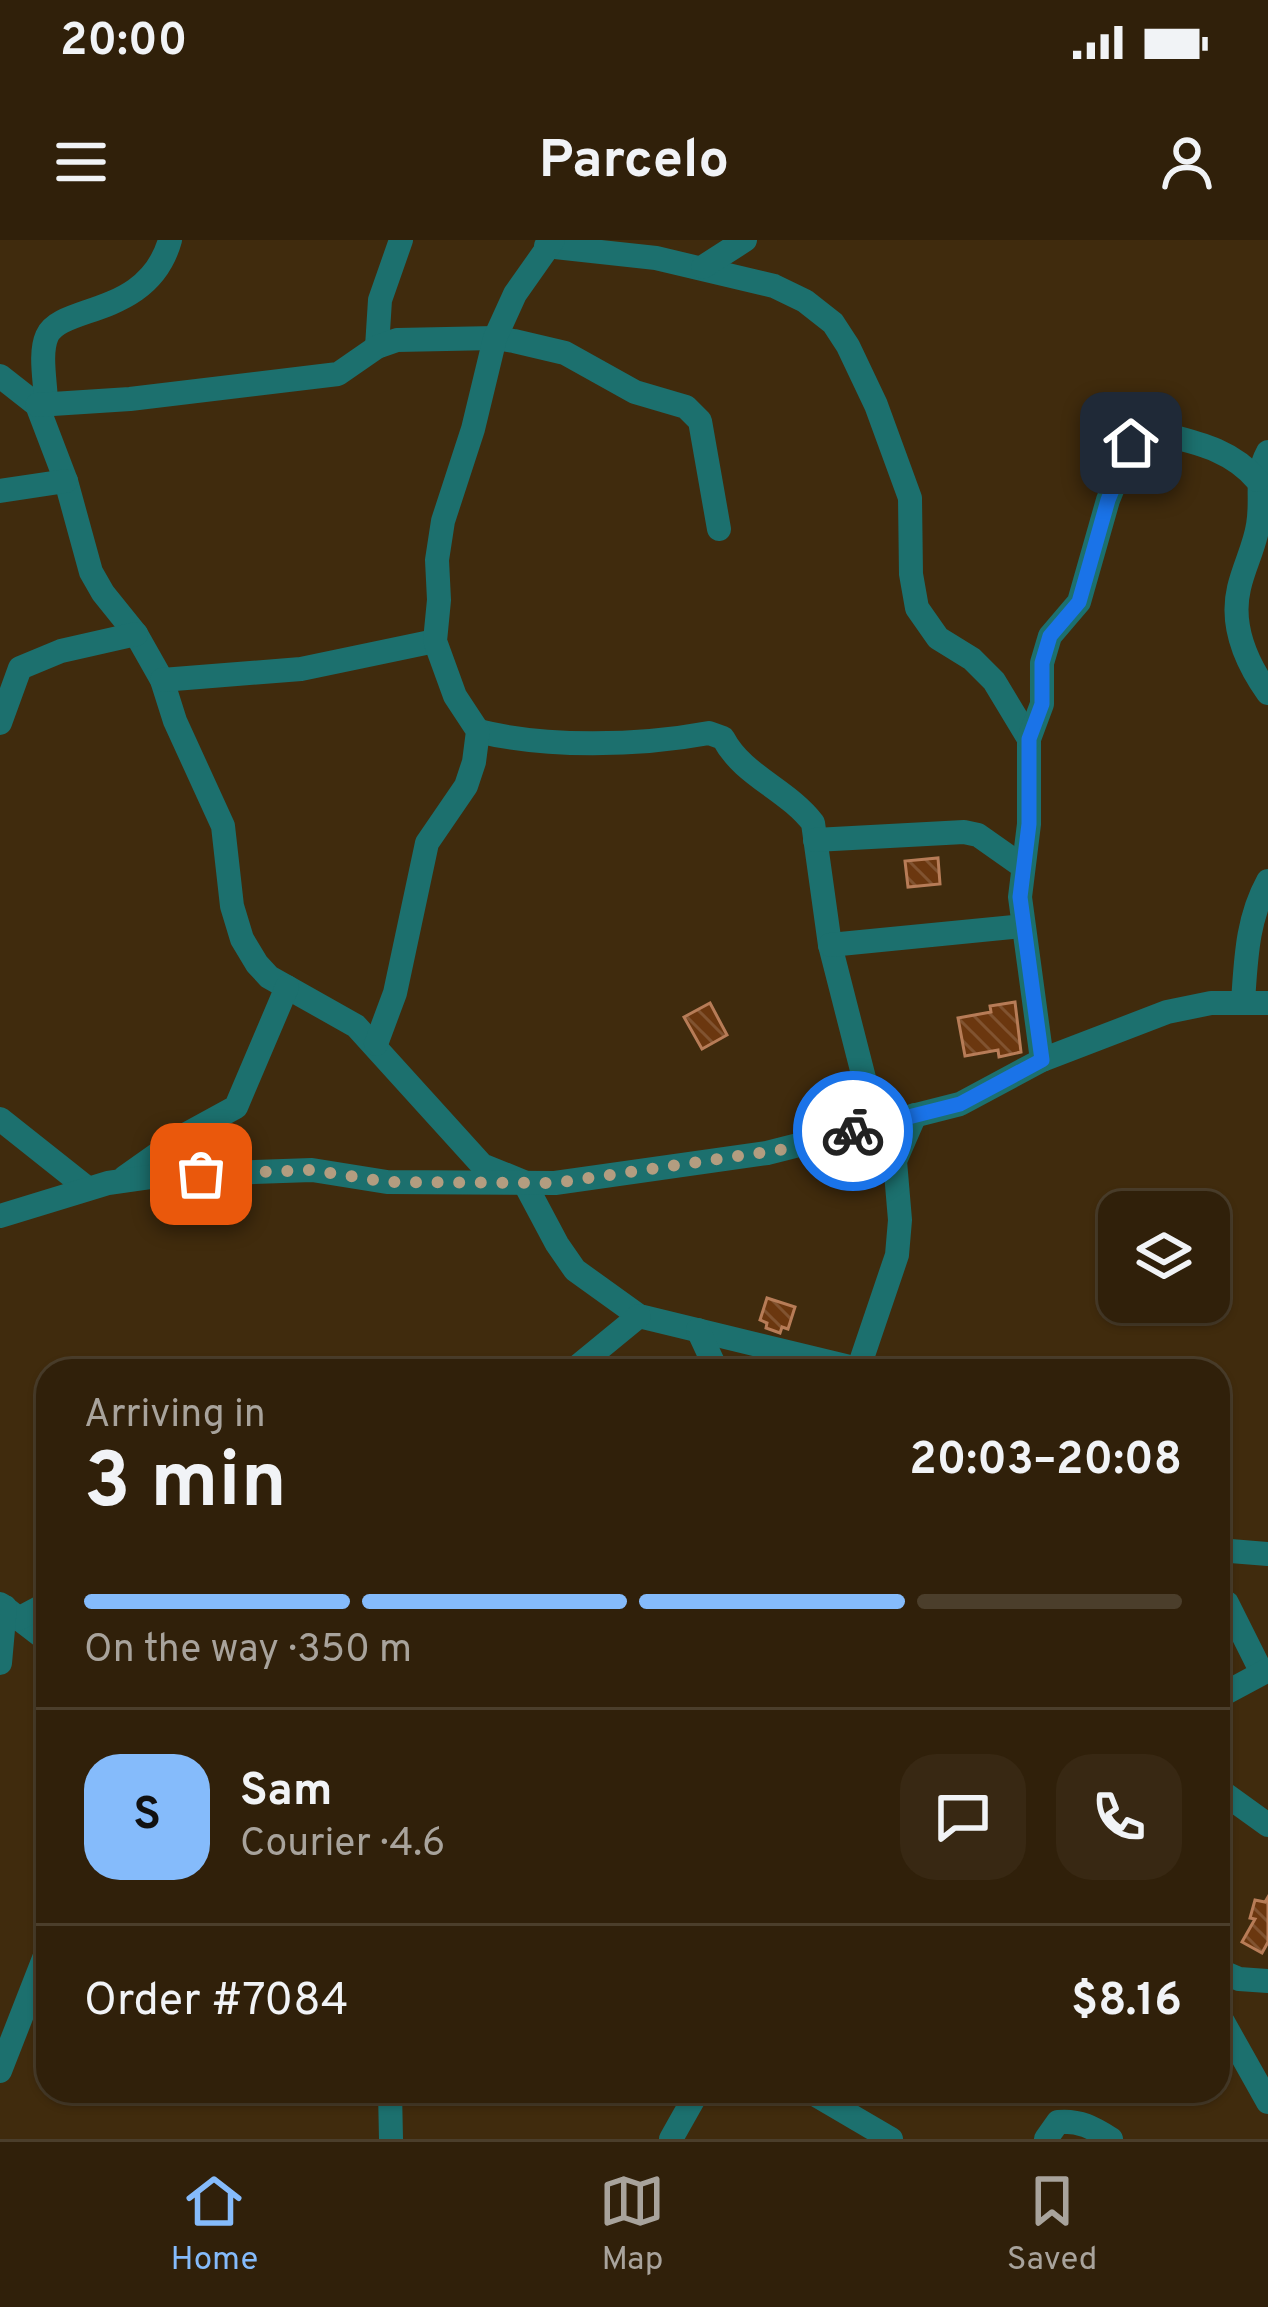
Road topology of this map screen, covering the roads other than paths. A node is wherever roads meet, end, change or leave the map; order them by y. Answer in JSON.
{"nodes":[{"id":1,"x":170,"y":240,"type":"edge"},
{"id":2,"x":401,"y":240,"type":"edge"},
{"id":3,"x":745,"y":240,"type":"edge"},
{"id":4,"x":551,"y":242,"type":"edge"},
{"id":5,"x":704,"y":267,"type":"junction"},
{"id":6,"x":495,"y":338,"type":"junction"},
{"id":7,"x":377,"y":347,"type":"junction"},
{"id":8,"x":0,"y":376,"type":"edge"},
{"id":9,"x":42,"y":404,"type":"junction"},
{"id":10,"x":1268,"y":452,"type":"edge"},
{"id":11,"x":1257,"y":480,"type":"junction"},
{"id":12,"x":66,"y":481,"type":"junction"},
{"id":13,"x":0,"y":491,"type":"edge"},
{"id":14,"x":719,"y":529,"type":"dead end"},
{"id":15,"x":136,"y":634,"type":"junction"},
{"id":16,"x":435,"y":641,"type":"junction"},
{"id":17,"x":162,"y":680,"type":"junction"},
{"id":18,"x":1268,"y":692,"type":"edge"},
{"id":19,"x":0,"y":723,"type":"edge"},
{"id":20,"x":478,"y":731,"type":"junction"},
{"id":21,"x":1029,"y":739,"type":"junction"},
{"id":22,"x":815,"y":840,"type":"junction"},
{"id":23,"x":1022,"y":866,"type":"junction"},
{"id":24,"x":1268,"y":881,"type":"edge"},
{"id":25,"x":1023,"y":926,"type":"junction"},
{"id":26,"x":830,"y":945,"type":"junction"},
{"id":27,"x":287,"y":987,"type":"junction"},
{"id":28,"x":1255,"y":1003,"type":"edge"},
{"id":29,"x":376,"y":1044,"type":"junction"},
{"id":30,"x":1042,"y":1060,"type":"junction"},
{"id":31,"x":915,"y":1115,"type":"junction"},
{"id":32,"x":0,"y":1119,"type":"edge"},
{"id":33,"x":876,"y":1125,"type":"junction"},
{"id":34,"x":120,"y":1180,"type":"junction"},
{"id":35,"x":524,"y":1182,"type":"junction"},
{"id":36,"x":86,"y":1189,"type":"junction"},
{"id":37,"x":0,"y":1216,"type":"edge"},
{"id":38,"x":639,"y":1316,"type":"junction"},
{"id":39,"x":698,"y":1330,"type":"junction"},
{"id":40,"x":590,"y":1359,"type":"edge"},
{"id":41,"x":711,"y":1359,"type":"edge"},
{"id":42,"x":820,"y":1359,"type":"edge"},
{"id":43,"x":865,"y":1359,"type":"edge"},
{"id":44,"x":1230,"y":1551,"type":"edge"},
{"id":45,"x":1268,"y":1554,"type":"edge"},
{"id":46,"x":1230,"y":1609,"type":"edge"},
{"id":47,"x":8,"y":1610,"type":"edge"},
{"id":48,"x":36,"y":1632,"type":"edge"},
{"id":49,"x":0,"y":1663,"type":"edge"},
{"id":50,"x":1264,"y":1671,"type":"edge"},
{"id":51,"x":1230,"y":1690,"type":"edge"},
{"id":52,"x":1230,"y":1798,"type":"edge"},
{"id":53,"x":1268,"y":1825,"type":"edge"},
{"id":54,"x":1230,"y":1975,"type":"edge"},
{"id":55,"x":36,"y":1979,"type":"edge"},
{"id":56,"x":1268,"y":1982,"type":"edge"},
{"id":57,"x":1230,"y":2034,"type":"edge"},
{"id":58,"x":0,"y":2071,"type":"edge"},
{"id":59,"x":1268,"y":2102,"type":"edge"},
{"id":60,"x":390,"y":2103,"type":"edge"},
{"id":61,"x":691,"y":2103,"type":"edge"},
{"id":62,"x":830,"y":2103,"type":"edge"},
{"id":63,"x":391,"y":2139,"type":"edge"},
{"id":64,"x":671,"y":2139,"type":"edge"},
{"id":65,"x":891,"y":2139,"type":"edge"},
{"id":66,"x":1046,"y":2139,"type":"edge"},
{"id":67,"x":1111,"y":2139,"type":"edge"}],
"edges":[{"from":1,"to":9,"type":"street"},
{"from":2,"to":7,"type":"street"},
{"from":3,"to":5,"type":"street"},
{"from":4,"to":5,"type":"street"},
{"from":4,"to":6,"type":"street"},
{"from":5,"to":21,"type":"street"},
{"from":6,"to":7,"type":"street"},
{"from":6,"to":14,"type":"street"},
{"from":6,"to":16,"type":"street"},
{"from":7,"to":9,"type":"street"},
{"from":8,"to":9,"type":"street"},
{"from":9,"to":12,"type":"street"},
{"from":10,"to":11,"type":"street"},
{"from":11,"to":18,"type":"street"},
{"from":11,"to":21,"type":"street"},
{"from":12,"to":13,"type":"street"},
{"from":12,"to":15,"type":"street"},
{"from":15,"to":17,"type":"street"},
{"from":15,"to":19,"type":"street"},
{"from":16,"to":17,"type":"street"},
{"from":16,"to":20,"type":"street"},
{"from":17,"to":27,"type":"street"},
{"from":20,"to":22,"type":"street"},
{"from":20,"to":29,"type":"street"},
{"from":21,"to":23,"type":"street"},
{"from":22,"to":23,"type":"street"},
{"from":22,"to":26,"type":"street"},
{"from":23,"to":25,"type":"street"},
{"from":24,"to":28,"type":"street"},
{"from":25,"to":26,"type":"street"},
{"from":25,"to":30,"type":"street"},
{"from":26,"to":33,"type":"street"},
{"from":27,"to":29,"type":"street"},
{"from":27,"to":34,"type":"street"},
{"from":28,"to":30,"type":"street"},
{"from":29,"to":35,"type":"street"},
{"from":30,"to":31,"type":"street"},
{"from":31,"to":33,"type":"street"},
{"from":31,"to":43,"type":"street"},
{"from":32,"to":36,"type":"street"},
{"from":33,"to":35,"type":"street"},
{"from":34,"to":35,"type":"street"},
{"from":34,"to":36,"type":"street"},
{"from":35,"to":38,"type":"street"},
{"from":36,"to":37,"type":"street"},
{"from":38,"to":39,"type":"street"},
{"from":38,"to":40,"type":"street"},
{"from":39,"to":41,"type":"street"},
{"from":39,"to":42,"type":"street"},
{"from":44,"to":45,"type":"street"},
{"from":46,"to":50,"type":"street"},
{"from":47,"to":48,"type":"street"},
{"from":47,"to":49,"type":"street"},
{"from":50,"to":51,"type":"street"},
{"from":52,"to":53,"type":"street"},
{"from":54,"to":56,"type":"street"},
{"from":55,"to":58,"type":"street"},
{"from":57,"to":59,"type":"street"},
{"from":60,"to":63,"type":"street"},
{"from":61,"to":64,"type":"street"},
{"from":62,"to":65,"type":"street"},
{"from":66,"to":67,"type":"street"}]}
